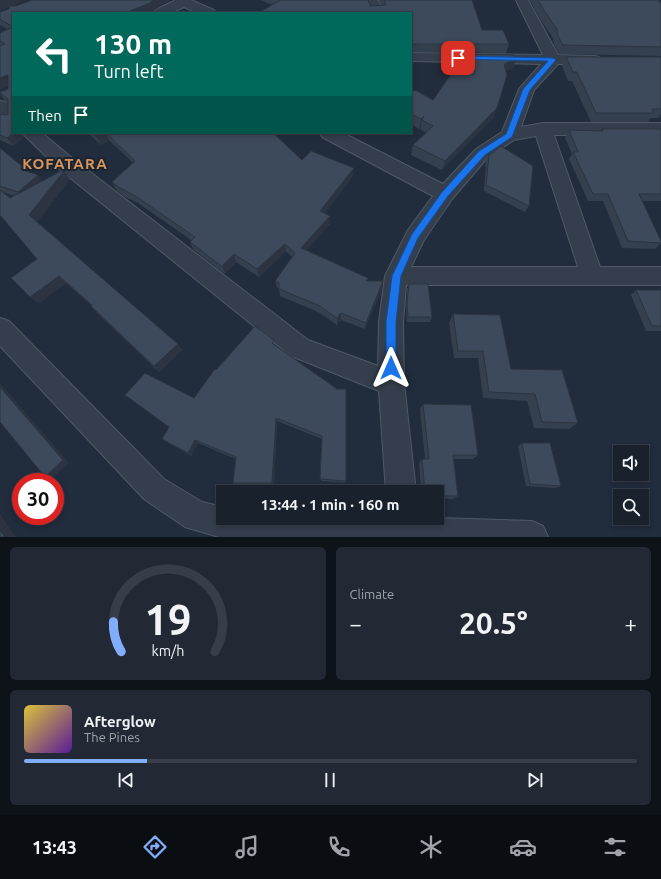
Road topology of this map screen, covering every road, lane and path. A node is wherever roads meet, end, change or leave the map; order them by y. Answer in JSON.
{"nodes":[{"id":1,"x":372,"y":0,"type":"edge"},
{"id":2,"x":522,"y":0,"type":"edge"},
{"id":3,"x":181,"y":1,"type":"edge"},
{"id":4,"x":162,"y":12,"type":"edge"},
{"id":5,"x":207,"y":12,"type":"edge"},
{"id":6,"x":377,"y":12,"type":"edge"},
{"id":7,"x":412,"y":57,"type":"edge"},
{"id":8,"x":553,"y":60,"type":"junction"},
{"id":9,"x":607,"y":60,"type":"edge"},
{"id":10,"x":2,"y":98,"type":"edge"},
{"id":11,"x":12,"y":115,"type":"edge"},
{"id":12,"x":543,"y":129,"type":"junction"},
{"id":13,"x":661,"y":129,"type":"edge"},
{"id":14,"x":32,"y":134,"type":"edge"},
{"id":15,"x":330,"y":134,"type":"edge"},
{"id":16,"x":510,"y":135,"type":"junction"},
{"id":17,"x":445,"y":194,"type":"junction"},
{"id":18,"x":396,"y":276,"type":"junction"},
{"id":19,"x":661,"y":276,"type":"edge"},
{"id":20,"x":592,"y":277,"type":"junction"},
{"id":21,"x":0,"y":329,"type":"edge"},
{"id":22,"x":391,"y":383,"type":"junction"},
{"id":23,"x":399,"y":485,"type":"edge"},
{"id":24,"x":404,"y":529,"type":"edge"},
{"id":25,"x":532,"y":537,"type":"edge"}],
"edges":[{"from":1,"to":6,"type":"street"},
{"from":2,"to":8,"type":"street"},
{"from":3,"to":4,"type":"street"},
{"from":3,"to":5,"type":"street"},
{"from":7,"to":8,"type":"street"},
{"from":8,"to":9,"type":"street"},
{"from":8,"to":16,"type":"street"},
{"from":10,"to":11,"type":"street"},
{"from":12,"to":13,"type":"street"},
{"from":12,"to":16,"type":"street"},
{"from":12,"to":20,"type":"street"},
{"from":14,"to":22,"type":"street"},
{"from":15,"to":17,"type":"street"},
{"from":16,"to":17,"type":"street"},
{"from":17,"to":18,"type":"street"},
{"from":18,"to":20,"type":"street"},
{"from":18,"to":22,"type":"street"},
{"from":19,"to":20,"type":"street"},
{"from":21,"to":24,"type":"street"},
{"from":22,"to":23,"type":"street"},
{"from":24,"to":25,"type":"street"}]}
